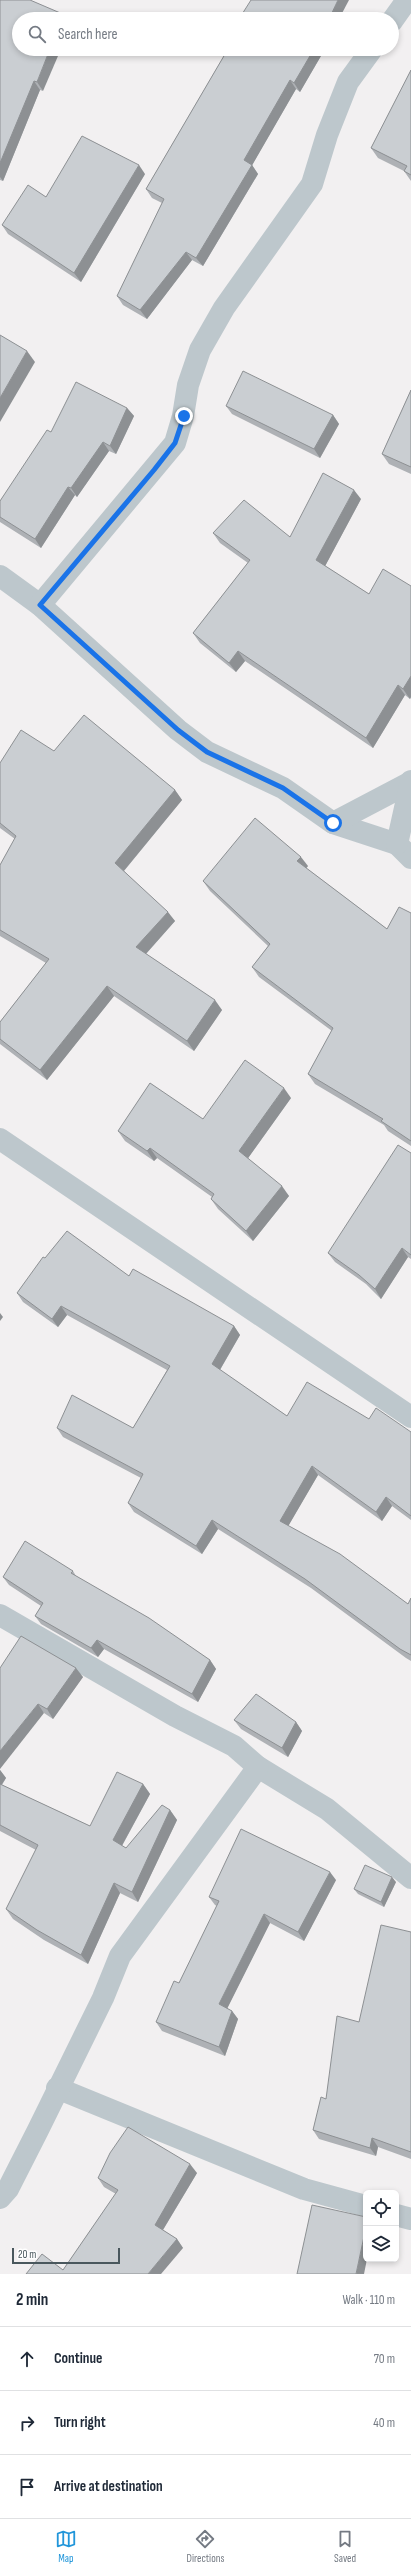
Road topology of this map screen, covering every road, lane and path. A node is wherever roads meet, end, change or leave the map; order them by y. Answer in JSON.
{"nodes":[{"id":1,"x":407,"y":0,"type":"edge"},
{"id":2,"x":398,"y":12,"type":"edge"},
{"id":3,"x":367,"y":56,"type":"edge"},
{"id":4,"x":0,"y":576,"type":"edge"},
{"id":5,"x":40,"y":605,"type":"junction"},
{"id":6,"x":411,"y":782,"type":"edge"},
{"id":7,"x":333,"y":823,"type":"junction"},
{"id":8,"x":404,"y":851,"type":"edge"},
{"id":9,"x":0,"y":1139,"type":"edge"},
{"id":10,"x":411,"y":1417,"type":"edge"},
{"id":11,"x":0,"y":1615,"type":"edge"},
{"id":12,"x":258,"y":1767,"type":"junction"},
{"id":13,"x":411,"y":1878,"type":"edge"},
{"id":14,"x":57,"y":2088,"type":"junction"},
{"id":15,"x":0,"y":2198,"type":"edge"},
{"id":16,"x":363,"y":2205,"type":"edge"},
{"id":17,"x":399,"y":2216,"type":"edge"},
{"id":18,"x":411,"y":2219,"type":"edge"}],
"edges":[{"from":1,"to":2,"type":"street"},
{"from":3,"to":5,"type":"street"},
{"from":4,"to":5,"type":"street"},
{"from":5,"to":7,"type":"street"},
{"from":6,"to":7,"type":"street"},
{"from":6,"to":8,"type":"street"},
{"from":7,"to":8,"type":"street"},
{"from":9,"to":10,"type":"street"},
{"from":11,"to":12,"type":"street"},
{"from":12,"to":13,"type":"street"},
{"from":12,"to":14,"type":"street"},
{"from":14,"to":15,"type":"street"},
{"from":14,"to":16,"type":"street"},
{"from":17,"to":18,"type":"street"}]}
